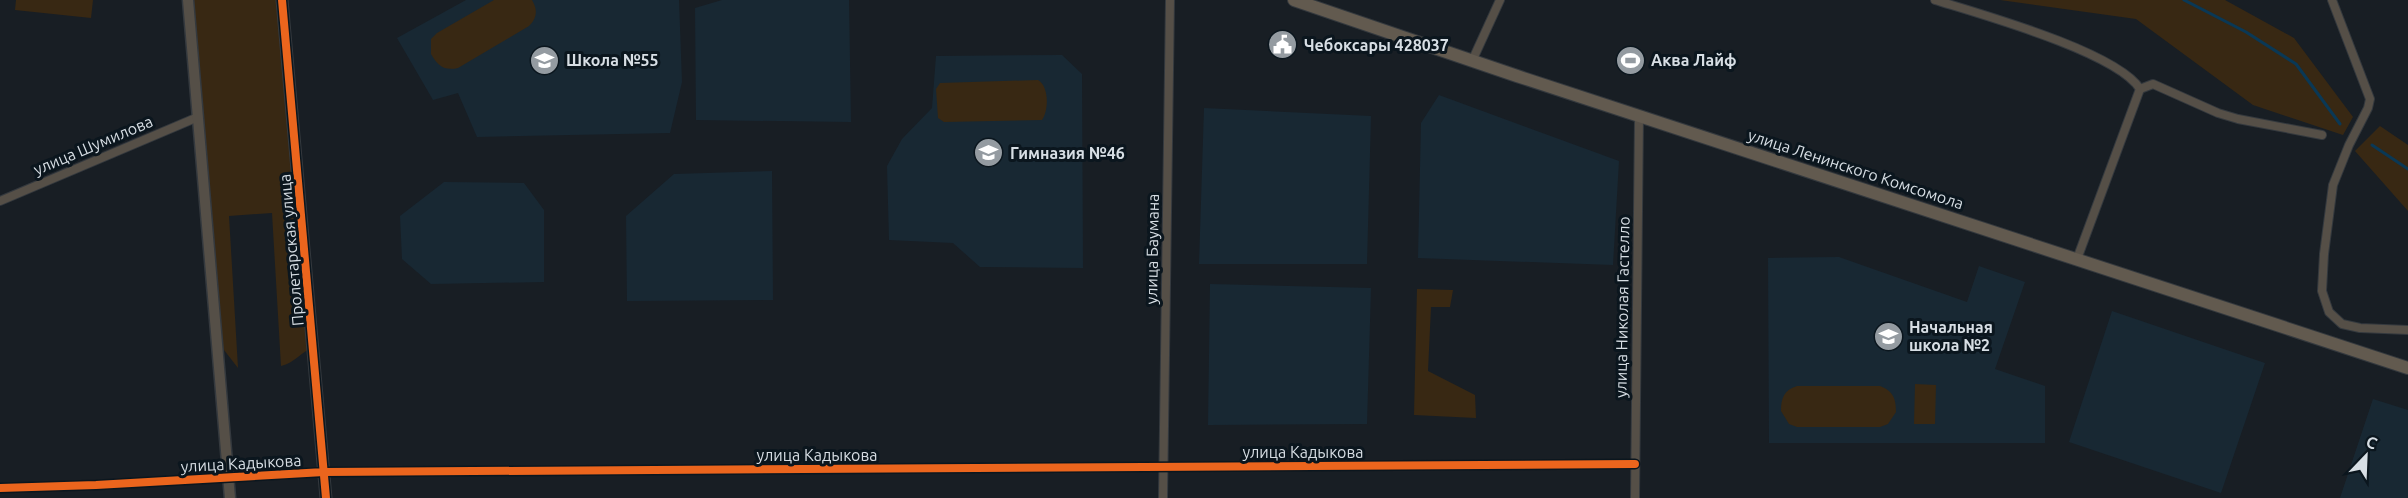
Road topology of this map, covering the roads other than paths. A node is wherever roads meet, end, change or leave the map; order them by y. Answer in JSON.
{"nodes":[{"id":1,"x":188,"y":0,"type":"edge"},
{"id":2,"x":282,"y":0,"type":"edge"},
{"id":3,"x":1170,"y":0,"type":"edge"},
{"id":4,"x":1294,"y":0,"type":"edge"},
{"id":5,"x":1500,"y":0,"type":"edge"},
{"id":6,"x":1935,"y":0,"type":"edge"},
{"id":7,"x":2332,"y":0,"type":"edge"},
{"id":8,"x":1473,"y":59,"type":"junction"},
{"id":9,"x":2123,"y":72,"type":"junction"},
{"id":10,"x":2153,"y":84,"type":"junction"},
{"id":11,"x":2140,"y":89,"type":"junction"},
{"id":12,"x":1639,"y":116,"type":"junction"},
{"id":13,"x":198,"y":117,"type":"junction"},
{"id":14,"x":2322,"y":135,"type":"dead end"},
{"id":15,"x":0,"y":201,"type":"edge"},
{"id":16,"x":2077,"y":259,"type":"junction"},
{"id":17,"x":2408,"y":330,"type":"edge"},
{"id":18,"x":2408,"y":368,"type":"edge"},
{"id":19,"x":1635,"y":464,"type":"junction"},
{"id":20,"x":1164,"y":466,"type":"junction"},
{"id":21,"x":324,"y":472,"type":"junction"},
{"id":22,"x":228,"y":476,"type":"junction"},
{"id":23,"x":0,"y":488,"type":"edge"},
{"id":24,"x":230,"y":498,"type":"edge"},
{"id":25,"x":326,"y":498,"type":"edge"},
{"id":26,"x":1163,"y":498,"type":"edge"},
{"id":27,"x":1635,"y":498,"type":"edge"}],
"edges":[{"from":1,"to":13,"type":"street"},
{"from":2,"to":21,"type":"street","name":"Пролетарская улица"},
{"from":3,"to":20,"type":"street","name":"улица Баумана"},
{"from":4,"to":8,"type":"main road","name":"улица Ленинского Комсомола"},
{"from":5,"to":8,"type":"street"},
{"from":6,"to":9,"type":"street"},
{"from":7,"to":17,"type":"street"},
{"from":8,"to":12,"type":"main road","name":"улица Ленинского Комсомола"},
{"from":9,"to":10,"type":"street"},
{"from":9,"to":11,"type":"street"},
{"from":10,"to":11,"type":"street"},
{"from":10,"to":14,"type":"street"},
{"from":11,"to":16,"type":"street"},
{"from":12,"to":16,"type":"main road","name":"улица Ленинского Комсомола"},
{"from":12,"to":19,"type":"street","name":"улица Николая Гастелло"},
{"from":13,"to":15,"type":"street","name":"улица Шумилова"},
{"from":13,"to":22,"type":"street"},
{"from":16,"to":18,"type":"main road","name":"улица Ленинского Комсомола"},
{"from":19,"to":20,"type":"street","name":"улица Кадыкова"},
{"from":19,"to":27,"type":"street","name":"улица Николая Гастелло"},
{"from":20,"to":21,"type":"street","name":"улица Кадыкова"},
{"from":20,"to":26,"type":"street","name":"улица Баумана"},
{"from":21,"to":22,"type":"street","name":"улица Кадыкова"},
{"from":21,"to":25,"type":"street","name":"Пролетарская улица"},
{"from":22,"to":23,"type":"street","name":"улица Кадыкова"},
{"from":22,"to":24,"type":"street"}]}
